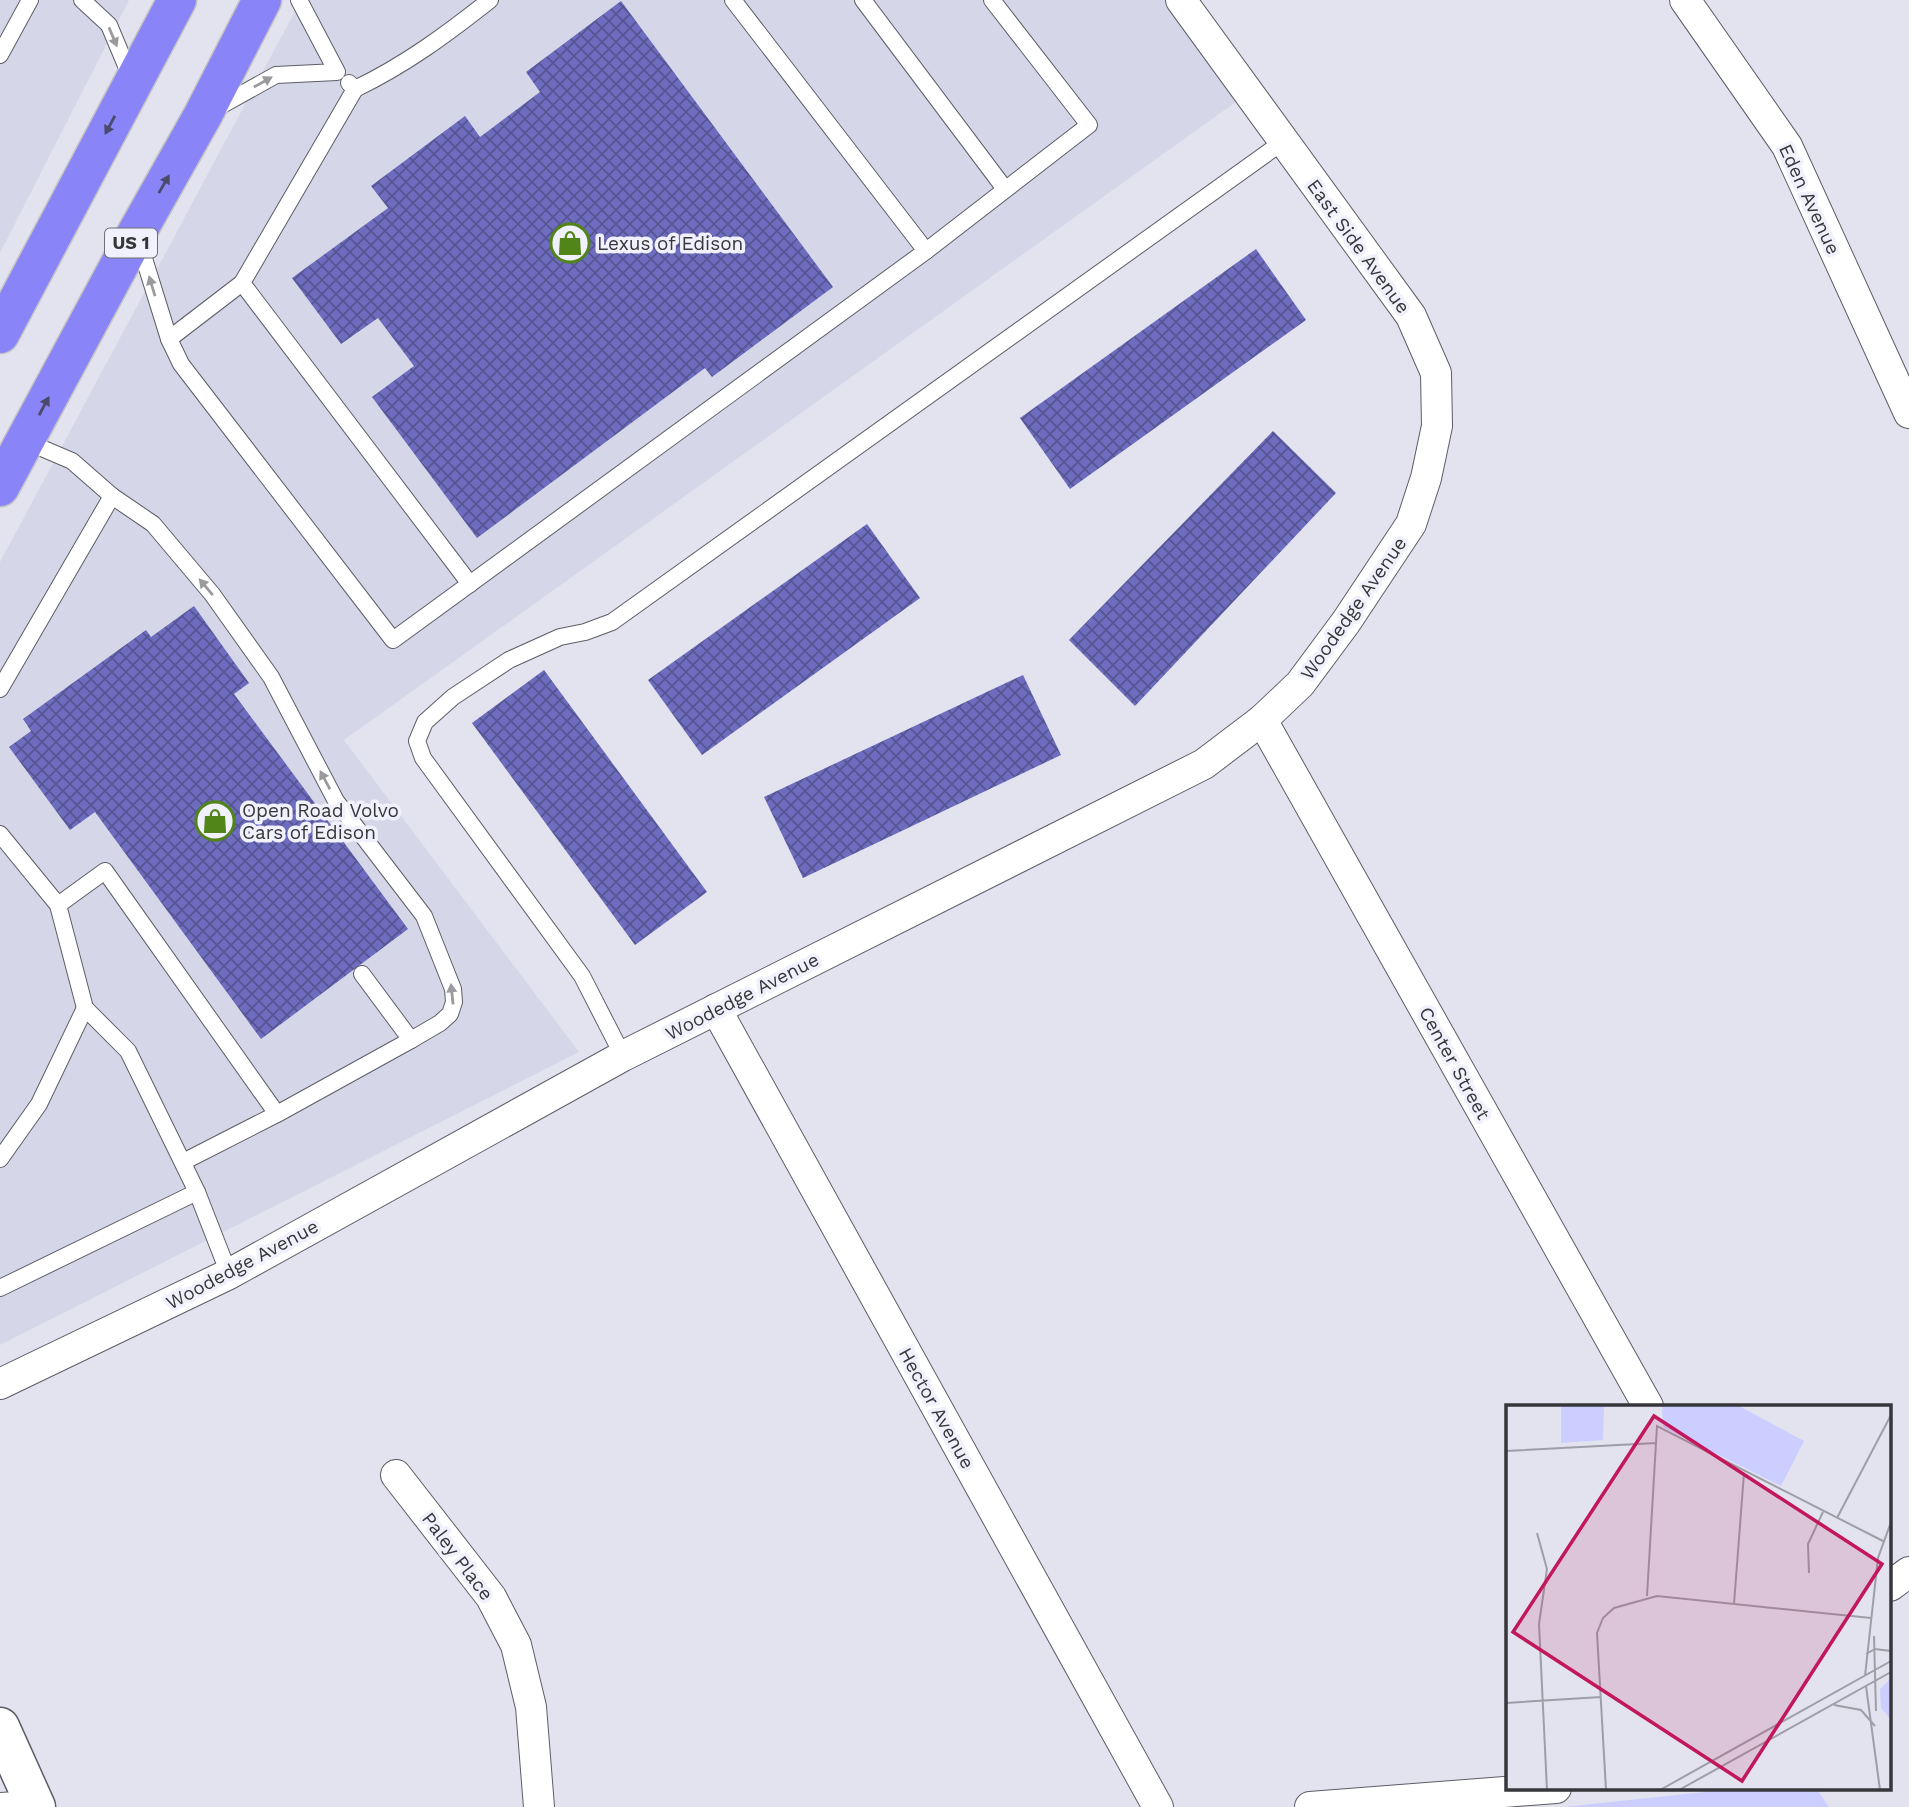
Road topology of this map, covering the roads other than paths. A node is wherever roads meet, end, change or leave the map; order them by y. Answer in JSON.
{"nodes":[{"id":1,"x":30,"y":0,"type":"edge"},
{"id":2,"x":82,"y":0,"type":"edge"},
{"id":3,"x":177,"y":0,"type":"edge"},
{"id":4,"x":262,"y":0,"type":"edge"},
{"id":5,"x":299,"y":0,"type":"edge"},
{"id":6,"x":490,"y":0,"type":"edge"},
{"id":7,"x":733,"y":0,"type":"edge"},
{"id":8,"x":863,"y":0,"type":"edge"},
{"id":9,"x":992,"y":0,"type":"edge"},
{"id":10,"x":1181,"y":0,"type":"edge"},
{"id":11,"x":1685,"y":0,"type":"edge"},
{"id":12,"x":0,"y":55,"type":"edge"},
{"id":13,"x":337,"y":72,"type":"junction"},
{"id":14,"x":133,"y":82,"type":"junction"},
{"id":15,"x":355,"y":89,"type":"junction"},
{"id":16,"x":204,"y":115,"type":"junction"},
{"id":17,"x":1284,"y":141,"type":"junction"},
{"id":18,"x":1005,"y":189,"type":"junction"},
{"id":19,"x":136,"y":234,"type":"junction"},
{"id":20,"x":926,"y":251,"type":"junction"},
{"id":21,"x":243,"y":283,"type":"junction"},
{"id":22,"x":0,"y":334,"type":"edge"},
{"id":23,"x":169,"y":339,"type":"junction"},
{"id":24,"x":1909,"y":412,"type":"edge"},
{"id":25,"x":26,"y":441,"type":"junction"},
{"id":26,"x":0,"y":487,"type":"edge"},
{"id":27,"x":112,"y":496,"type":"junction"},
{"id":28,"x":1411,"y":524,"type":"joint"},
{"id":29,"x":470,"y":584,"type":"junction"},
{"id":30,"x":0,"y":689,"type":"edge"},
{"id":31,"x":1262,"y":720,"type":"junction"},
{"id":32,"x":0,"y":834,"type":"edge"},
{"id":33,"x":58,"y":905,"type":"junction"},
{"id":34,"x":362,"y":974,"type":"dead end"},
{"id":35,"x":85,"y":1007,"type":"junction"},
{"id":36,"x":716,"y":1009,"type":"junction"},
{"id":37,"x":411,"y":1040,"type":"junction"},
{"id":38,"x":623,"y":1056,"type":"junction"},
{"id":39,"x":277,"y":1114,"type":"junction"},
{"id":40,"x":0,"y":1159,"type":"edge"},
{"id":41,"x":183,"y":1162,"type":"junction"},
{"id":42,"x":197,"y":1192,"type":"junction"},
{"id":43,"x":229,"y":1274,"type":"junction"},
{"id":44,"x":0,"y":1288,"type":"edge"},
{"id":45,"x":0,"y":1384,"type":"edge"},
{"id":46,"x":1647,"y":1405,"type":"edge"},
{"id":47,"x":396,"y":1475,"type":"dead end"},
{"id":48,"x":1909,"y":1572,"type":"edge"},
{"id":49,"x":1892,"y":1585,"type":"edge"},
{"id":50,"x":0,"y":1727,"type":"edge"},
{"id":51,"x":1530,"y":1790,"type":"edge"},
{"id":52,"x":23,"y":1802,"type":"edge"},
{"id":53,"x":539,"y":1807,"type":"edge"},
{"id":54,"x":1158,"y":1807,"type":"edge"},
{"id":55,"x":1310,"y":1807,"type":"edge"}],
"edges":[{"from":1,"to":12,"type":"lane"},
{"from":2,"to":14,"type":"lane","one_way":true},
{"from":3,"to":14,"type":"highway"},
{"from":4,"to":16,"type":"highway","number":"US 1"},
{"from":5,"to":13,"type":"lane"},
{"from":6,"to":15,"type":"lane"},
{"from":7,"to":20,"type":"lane"},
{"from":8,"to":18,"type":"lane"},
{"from":9,"to":18,"type":"lane"},
{"from":10,"to":17,"type":"street","name":"East Side Avenue"},
{"from":11,"to":24,"type":"street","name":"Eden Avenue"},
{"from":13,"to":15,"type":"lane"},
{"from":16,"to":13,"type":"lane","one_way":true},
{"from":14,"to":22,"type":"highway","one_way":true},
{"from":15,"to":21,"type":"lane"},
{"from":19,"to":16,"type":"highway","number":"US 1","one_way":true},
{"from":17,"to":28,"type":"street","name":"East Side Avenue"},
{"from":17,"to":38,"type":"lane"},
{"from":18,"to":20,"type":"lane"},
{"from":23,"to":19,"type":"lane","one_way":true},
{"from":25,"to":19,"type":"highway","number":"US 1","one_way":true},
{"from":20,"to":29,"type":"lane"},
{"from":21,"to":23,"type":"lane"},
{"from":21,"to":29,"type":"lane"},
{"from":23,"to":29,"type":"lane"},
{"from":25,"to":26,"type":"highway","number":"US 1"},
{"from":25,"to":27,"type":"lane"},
{"from":27,"to":30,"type":"lane"},
{"from":37,"to":27,"type":"lane","one_way":true},
{"from":28,"to":31,"type":"street","name":"Woodedge Avenue"},
{"from":31,"to":36,"type":"street","name":"Woodedge Avenue"},
{"from":31,"to":46,"type":"street","name":"Center Street"},
{"from":32,"to":33,"type":"lane"},
{"from":33,"to":35,"type":"lane"},
{"from":33,"to":39,"type":"lane"},
{"from":34,"to":37,"type":"lane"},
{"from":35,"to":40,"type":"lane"},
{"from":35,"to":41,"type":"lane"},
{"from":36,"to":38,"type":"street","name":"Woodedge Avenue"},
{"from":36,"to":54,"type":"street","name":"Hector Avenue"},
{"from":37,"to":39,"type":"lane"},
{"from":38,"to":43,"type":"street","name":"Woodedge Avenue"},
{"from":39,"to":41,"type":"lane"},
{"from":41,"to":42,"type":"lane"},
{"from":42,"to":43,"type":"lane"},
{"from":42,"to":44,"type":"lane"},
{"from":43,"to":45,"type":"street","name":"Woodedge Avenue"},
{"from":47,"to":53,"type":"street","name":"Paley Place"},
{"from":48,"to":49,"type":"street"},
{"from":50,"to":52,"type":"street"},
{"from":51,"to":55,"type":"street"}]}
